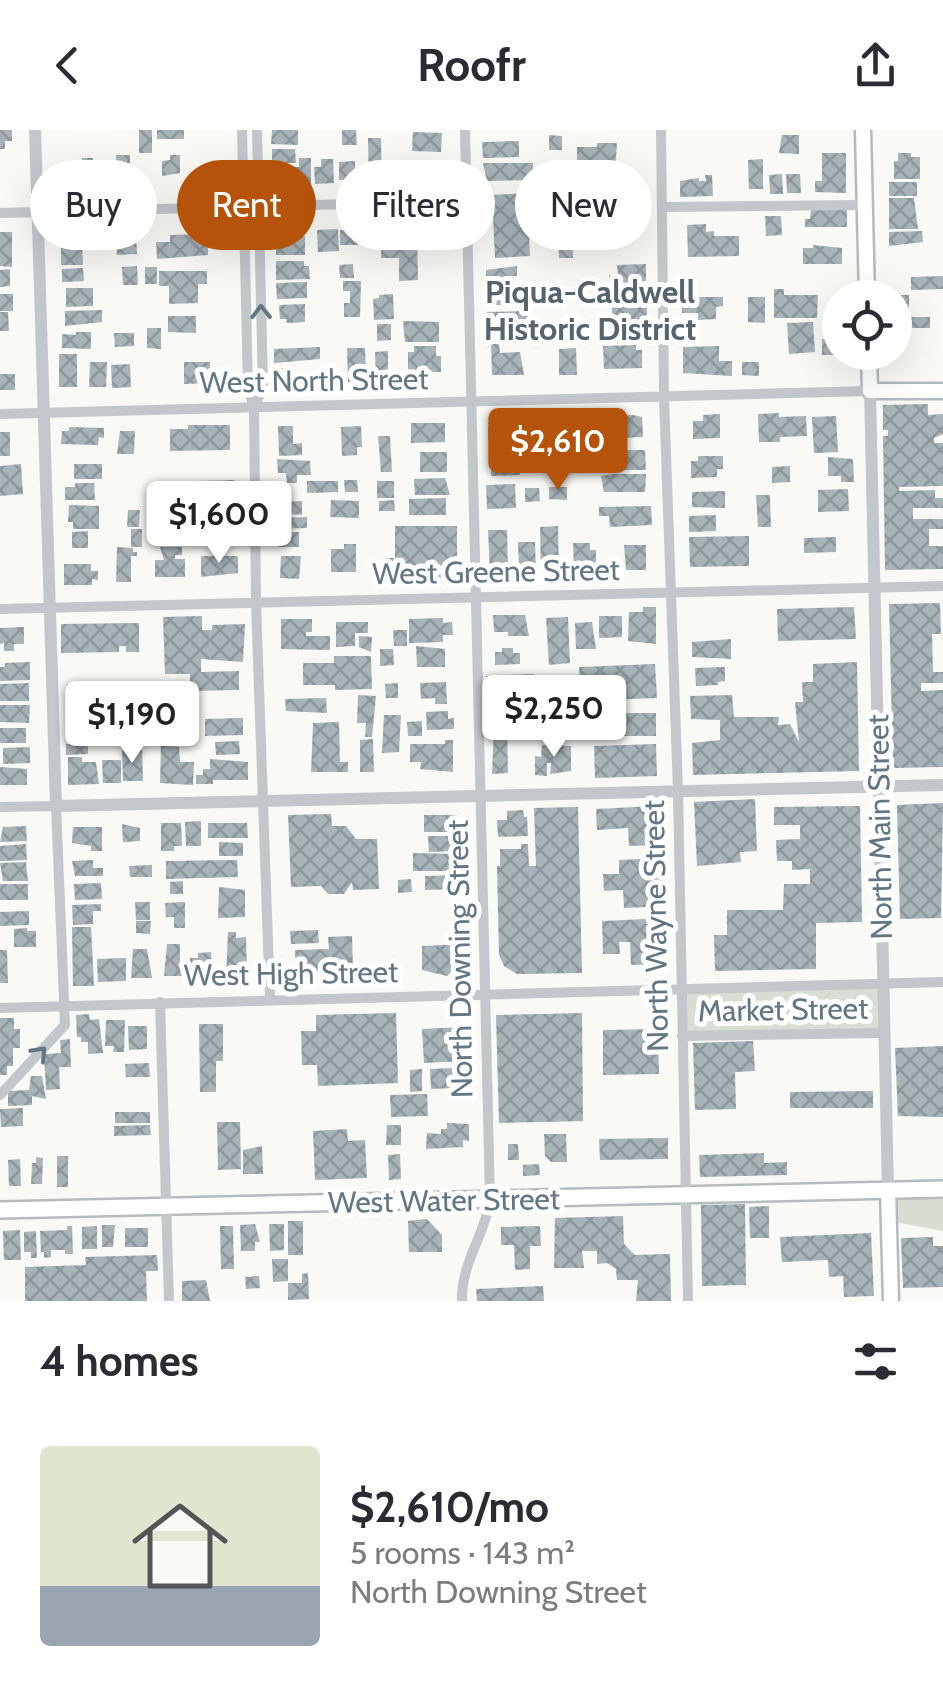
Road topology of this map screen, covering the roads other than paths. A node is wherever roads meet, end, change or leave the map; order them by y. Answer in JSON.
{"nodes":[{"id":1,"x":36,"y":130,"type":"edge"},
{"id":2,"x":242,"y":130,"type":"edge"},
{"id":3,"x":256,"y":130,"type":"edge"},
{"id":4,"x":465,"y":130,"type":"edge"},
{"id":5,"x":661,"y":130,"type":"edge"},
{"id":6,"x":863,"y":130,"type":"edge"},
{"id":7,"x":37,"y":160,"type":"edge"},
{"id":8,"x":242,"y":160,"type":"edge"},
{"id":9,"x":257,"y":160,"type":"edge"},
{"id":10,"x":466,"y":160,"type":"edge"},
{"id":11,"x":865,"y":204,"type":"junction"},
{"id":12,"x":662,"y":207,"type":"junction"},
{"id":13,"x":30,"y":212,"type":"edge"},
{"id":14,"x":0,"y":213,"type":"edge"},
{"id":15,"x":39,"y":250,"type":"edge"},
{"id":16,"x":244,"y":250,"type":"edge"},
{"id":17,"x":259,"y":250,"type":"edge"},
{"id":18,"x":468,"y":250,"type":"edge"},
{"id":19,"x":867,"y":280,"type":"edge"},
{"id":20,"x":869,"y":370,"type":"edge"},
{"id":21,"x":870,"y":391,"type":"junction"},
{"id":22,"x":943,"y":391,"type":"edge"},
{"id":23,"x":664,"y":397,"type":"junction"},
{"id":24,"x":471,"y":402,"type":"junction"},
{"id":25,"x":254,"y":408,"type":"junction"},
{"id":26,"x":44,"y":413,"type":"junction"},
{"id":27,"x":0,"y":414,"type":"edge"},
{"id":28,"x":943,"y":586,"type":"edge"},
{"id":29,"x":874,"y":588,"type":"junction"},
{"id":30,"x":670,"y":592,"type":"junction"},
{"id":31,"x":476,"y":597,"type":"junction"},
{"id":32,"x":256,"y":602,"type":"junction"},
{"id":33,"x":50,"y":608,"type":"junction"},
{"id":34,"x":0,"y":609,"type":"edge"},
{"id":35,"x":943,"y":784,"type":"edge"},
{"id":36,"x":880,"y":786,"type":"junction"},
{"id":37,"x":678,"y":791,"type":"junction"},
{"id":38,"x":481,"y":796,"type":"junction"},
{"id":39,"x":264,"y":801,"type":"junction"},
{"id":40,"x":56,"y":806,"type":"junction"},
{"id":41,"x":0,"y":807,"type":"edge"},
{"id":42,"x":943,"y":982,"type":"edge"},
{"id":43,"x":883,"y":984,"type":"junction"},
{"id":44,"x":682,"y":990,"type":"junction"},
{"id":45,"x":486,"y":996,"type":"junction"},
{"id":46,"x":270,"y":999,"type":"junction"},
{"id":47,"x":160,"y":1002,"type":"junction"},
{"id":48,"x":63,"y":1005,"type":"junction"},
{"id":49,"x":0,"y":1008,"type":"edge"},
{"id":50,"x":884,"y":1033,"type":"junction"},
{"id":51,"x":682,"y":1036,"type":"junction"},
{"id":52,"x":0,"y":1095,"type":"edge"},
{"id":53,"x":943,"y":1188,"type":"edge"},
{"id":54,"x":888,"y":1190,"type":"junction"},
{"id":55,"x":686,"y":1196,"type":"junction"},
{"id":56,"x":490,"y":1201,"type":"junction"},
{"id":57,"x":166,"y":1207,"type":"junction"},
{"id":58,"x":0,"y":1209,"type":"edge"},
{"id":59,"x":170,"y":1301,"type":"edge"},
{"id":60,"x":462,"y":1301,"type":"edge"},
{"id":61,"x":688,"y":1301,"type":"edge"},
{"id":62,"x":891,"y":1301,"type":"edge"}],
"edges":[{"from":1,"to":7,"type":"street"},
{"from":2,"to":8,"type":"street"},
{"from":3,"to":9,"type":"street"},
{"from":4,"to":10,"type":"street","name":"North Downing Street"},
{"from":5,"to":12,"type":"street","name":"North Wayne Street"},
{"from":6,"to":11,"type":"main road"},
{"from":11,"to":12,"type":"street"},
{"from":11,"to":19,"type":"main road"},
{"from":12,"to":23,"type":"street","name":"North Wayne Street"},
{"from":13,"to":14,"type":"street"},
{"from":15,"to":26,"type":"street"},
{"from":16,"to":25,"type":"street"},
{"from":25,"to":17,"type":"street","one_way":true},
{"from":18,"to":24,"type":"street","name":"North Downing Street"},
{"from":20,"to":21,"type":"main road","name":"North Main Street"},
{"from":21,"to":22,"type":"main road"},
{"from":21,"to":23,"type":"street","name":"West North Street"},
{"from":21,"to":29,"type":"street","name":"North Main Street"},
{"from":23,"to":24,"type":"street","name":"West North Street"},
{"from":23,"to":30,"type":"street","name":"North Wayne Street"},
{"from":24,"to":25,"type":"street","name":"West North Street"},
{"from":24,"to":31,"type":"street","name":"North Downing Street"},
{"from":25,"to":26,"type":"street","name":"West North Street"},
{"from":25,"to":32,"type":"street"},
{"from":26,"to":27,"type":"street","name":"West North Street"},
{"from":26,"to":33,"type":"street"},
{"from":28,"to":29,"type":"street","name":"West Greene Street"},
{"from":29,"to":30,"type":"street","name":"West Greene Street"},
{"from":29,"to":36,"type":"street","name":"North Main Street"},
{"from":30,"to":31,"type":"street","name":"West Greene Street"},
{"from":30,"to":37,"type":"street","name":"North Wayne Street"},
{"from":31,"to":32,"type":"street","name":"West Greene Street"},
{"from":31,"to":38,"type":"street","name":"North Downing Street"},
{"from":32,"to":33,"type":"street","name":"West Greene Street"},
{"from":32,"to":39,"type":"street"},
{"from":33,"to":34,"type":"street","name":"West Greene Street"},
{"from":33,"to":40,"type":"street"},
{"from":35,"to":36,"type":"street"},
{"from":36,"to":37,"type":"street"},
{"from":36,"to":43,"type":"street","name":"North Main Street"},
{"from":37,"to":38,"type":"street"},
{"from":37,"to":44,"type":"street","name":"North Wayne Street"},
{"from":38,"to":39,"type":"street"},
{"from":38,"to":45,"type":"street","name":"North Downing Street"},
{"from":39,"to":40,"type":"street"},
{"from":39,"to":46,"type":"street"},
{"from":40,"to":41,"type":"street"},
{"from":40,"to":48,"type":"street"},
{"from":42,"to":43,"type":"street","name":"West High Street"},
{"from":43,"to":44,"type":"street","name":"West High Street"},
{"from":43,"to":50,"type":"street","name":"North Main Street"},
{"from":44,"to":45,"type":"street","name":"West High Street"},
{"from":44,"to":51,"type":"street","name":"North Wayne Street"},
{"from":45,"to":46,"type":"street","name":"West High Street"},
{"from":45,"to":56,"type":"street","name":"North Downing Street"},
{"from":46,"to":47,"type":"street","name":"West High Street"},
{"from":47,"to":48,"type":"street","name":"West High Street"},
{"from":47,"to":57,"type":"street"},
{"from":48,"to":49,"type":"street","name":"West High Street"},
{"from":52,"to":48,"type":"street","one_way":true},
{"from":50,"to":51,"type":"street","name":"Market Street"},
{"from":50,"to":54,"type":"street","name":"North Main Street"},
{"from":51,"to":55,"type":"street","name":"North Wayne Street"},
{"from":53,"to":54,"type":"main road","name":"West Water Street"},
{"from":54,"to":55,"type":"main road","name":"West Water Street"},
{"from":54,"to":62,"type":"main road","name":"North Main Street"},
{"from":55,"to":56,"type":"main road","name":"West Water Street"},
{"from":55,"to":61,"type":"street","name":"North Wayne Street"},
{"from":56,"to":57,"type":"main road","name":"West Water Street"},
{"from":56,"to":60,"type":"street","name":"North Downing Street"},
{"from":57,"to":58,"type":"main road","name":"West Water Street"},
{"from":57,"to":59,"type":"street"}]}
